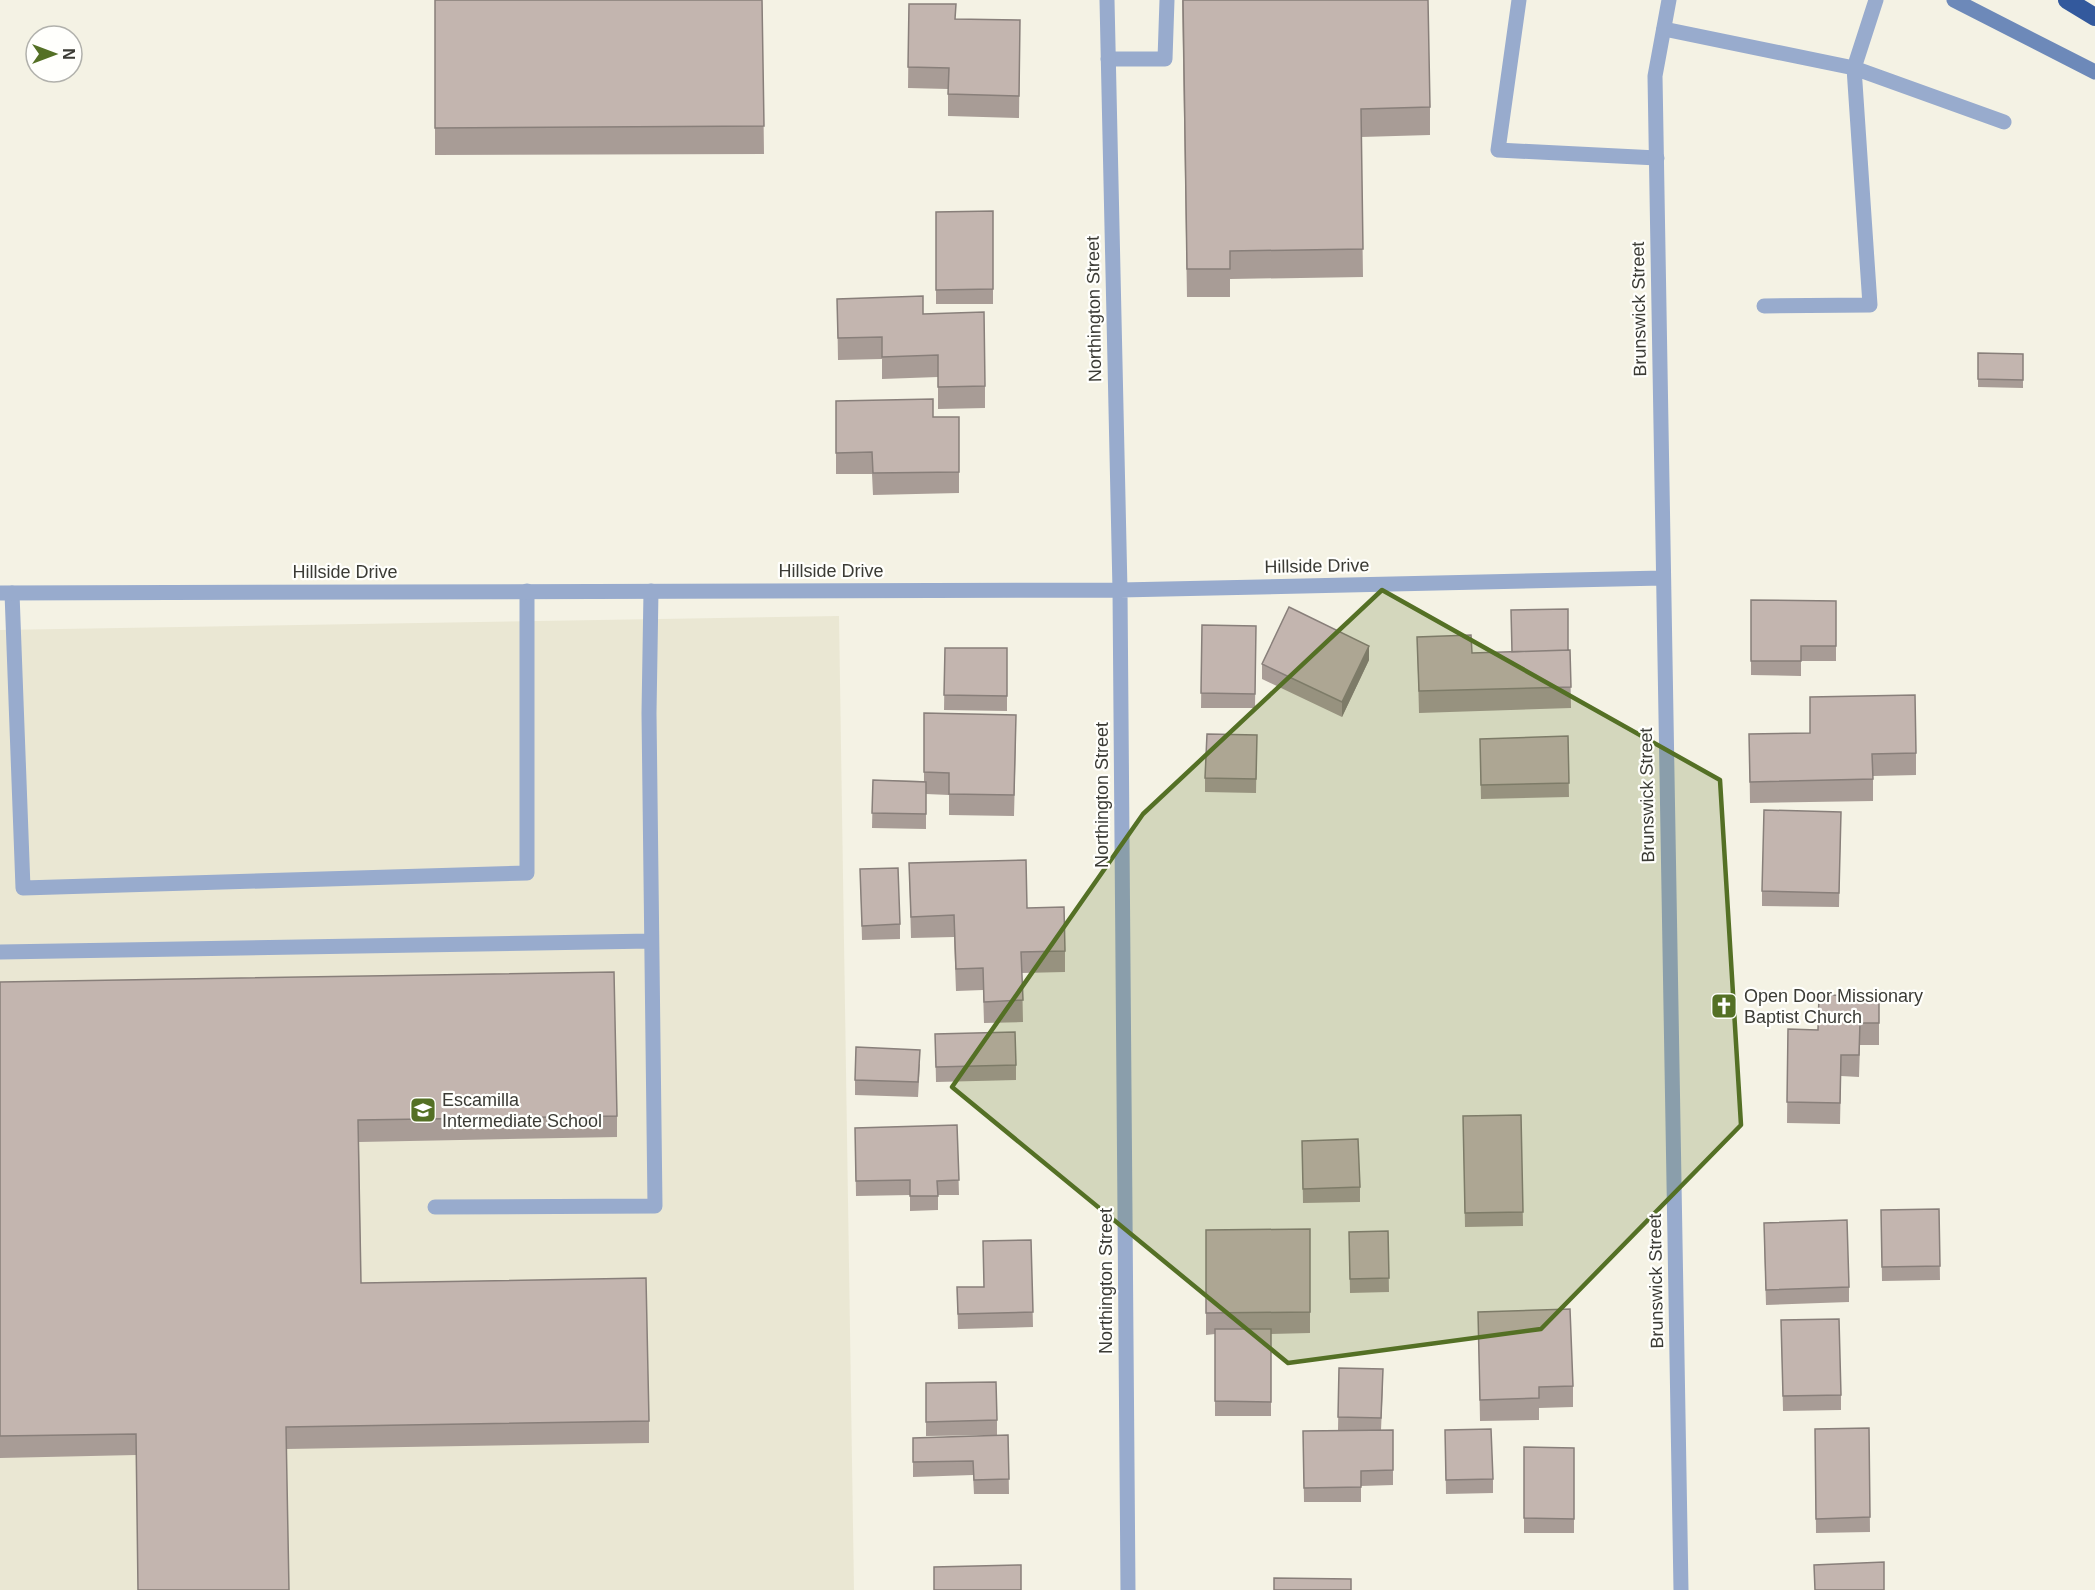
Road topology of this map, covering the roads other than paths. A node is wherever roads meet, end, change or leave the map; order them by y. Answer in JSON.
{"nodes":[{"id":1,"x":1107,"y":0,"type":"edge"},
{"id":2,"x":1167,"y":0,"type":"edge"},
{"id":3,"x":1519,"y":0,"type":"edge"},
{"id":4,"x":1669,"y":0,"type":"edge"},
{"id":5,"x":1876,"y":0,"type":"edge"},
{"id":6,"x":1954,"y":0,"type":"edge"},
{"id":7,"x":2067,"y":0,"type":"edge"},
{"id":8,"x":2095,"y":17,"type":"edge"},
{"id":9,"x":1664,"y":29,"type":"junction"},
{"id":10,"x":1108,"y":58,"type":"junction"},
{"id":11,"x":1854,"y":68,"type":"junction"},
{"id":12,"x":2095,"y":72,"type":"edge"},
{"id":13,"x":2004,"y":122,"type":"dead end"},
{"id":14,"x":1657,"y":158,"type":"junction"},
{"id":15,"x":1764,"y":306,"type":"dead end"},
{"id":16,"x":1663,"y":578,"type":"junction"},
{"id":17,"x":1120,"y":590,"type":"junction"},
{"id":18,"x":527,"y":591,"type":"junction"},
{"id":19,"x":651,"y":591,"type":"junction"},
{"id":20,"x":6,"y":592,"type":"edge"},
{"id":21,"x":651,"y":941,"type":"junction"},
{"id":22,"x":0,"y":952,"type":"edge"},
{"id":23,"x":435,"y":1207,"type":"dead end"},
{"id":24,"x":1128,"y":1590,"type":"edge"},
{"id":25,"x":1681,"y":1590,"type":"edge"}],
"edges":[{"from":1,"to":10,"type":"street","name":"Northington Street"},
{"from":2,"to":10,"type":"street"},
{"from":3,"to":14,"type":"street"},
{"from":4,"to":9,"type":"street","name":"Brunswick Street"},
{"from":5,"to":11,"type":"street"},
{"from":6,"to":12,"type":"main road"},
{"from":7,"to":8,"type":"highway"},
{"from":9,"to":11,"type":"street"},
{"from":9,"to":14,"type":"street","name":"Brunswick Street"},
{"from":10,"to":17,"type":"street","name":"Northington Street"},
{"from":11,"to":13,"type":"street"},
{"from":11,"to":15,"type":"street"},
{"from":14,"to":16,"type":"street","name":"Brunswick Street"},
{"from":16,"to":17,"type":"street","name":"Hillside Drive"},
{"from":16,"to":25,"type":"street","name":"Brunswick Street"},
{"from":17,"to":19,"type":"street","name":"Hillside Drive"},
{"from":17,"to":24,"type":"street","name":"Northington Street"},
{"from":18,"to":19,"type":"street","name":"Hillside Drive"},
{"from":18,"to":20,"type":"street","name":"Hillside Drive"},
{"from":18,"to":20,"type":"street"},
{"from":19,"to":21,"type":"street"},
{"from":21,"to":22,"type":"street"},
{"from":21,"to":23,"type":"street"}]}
